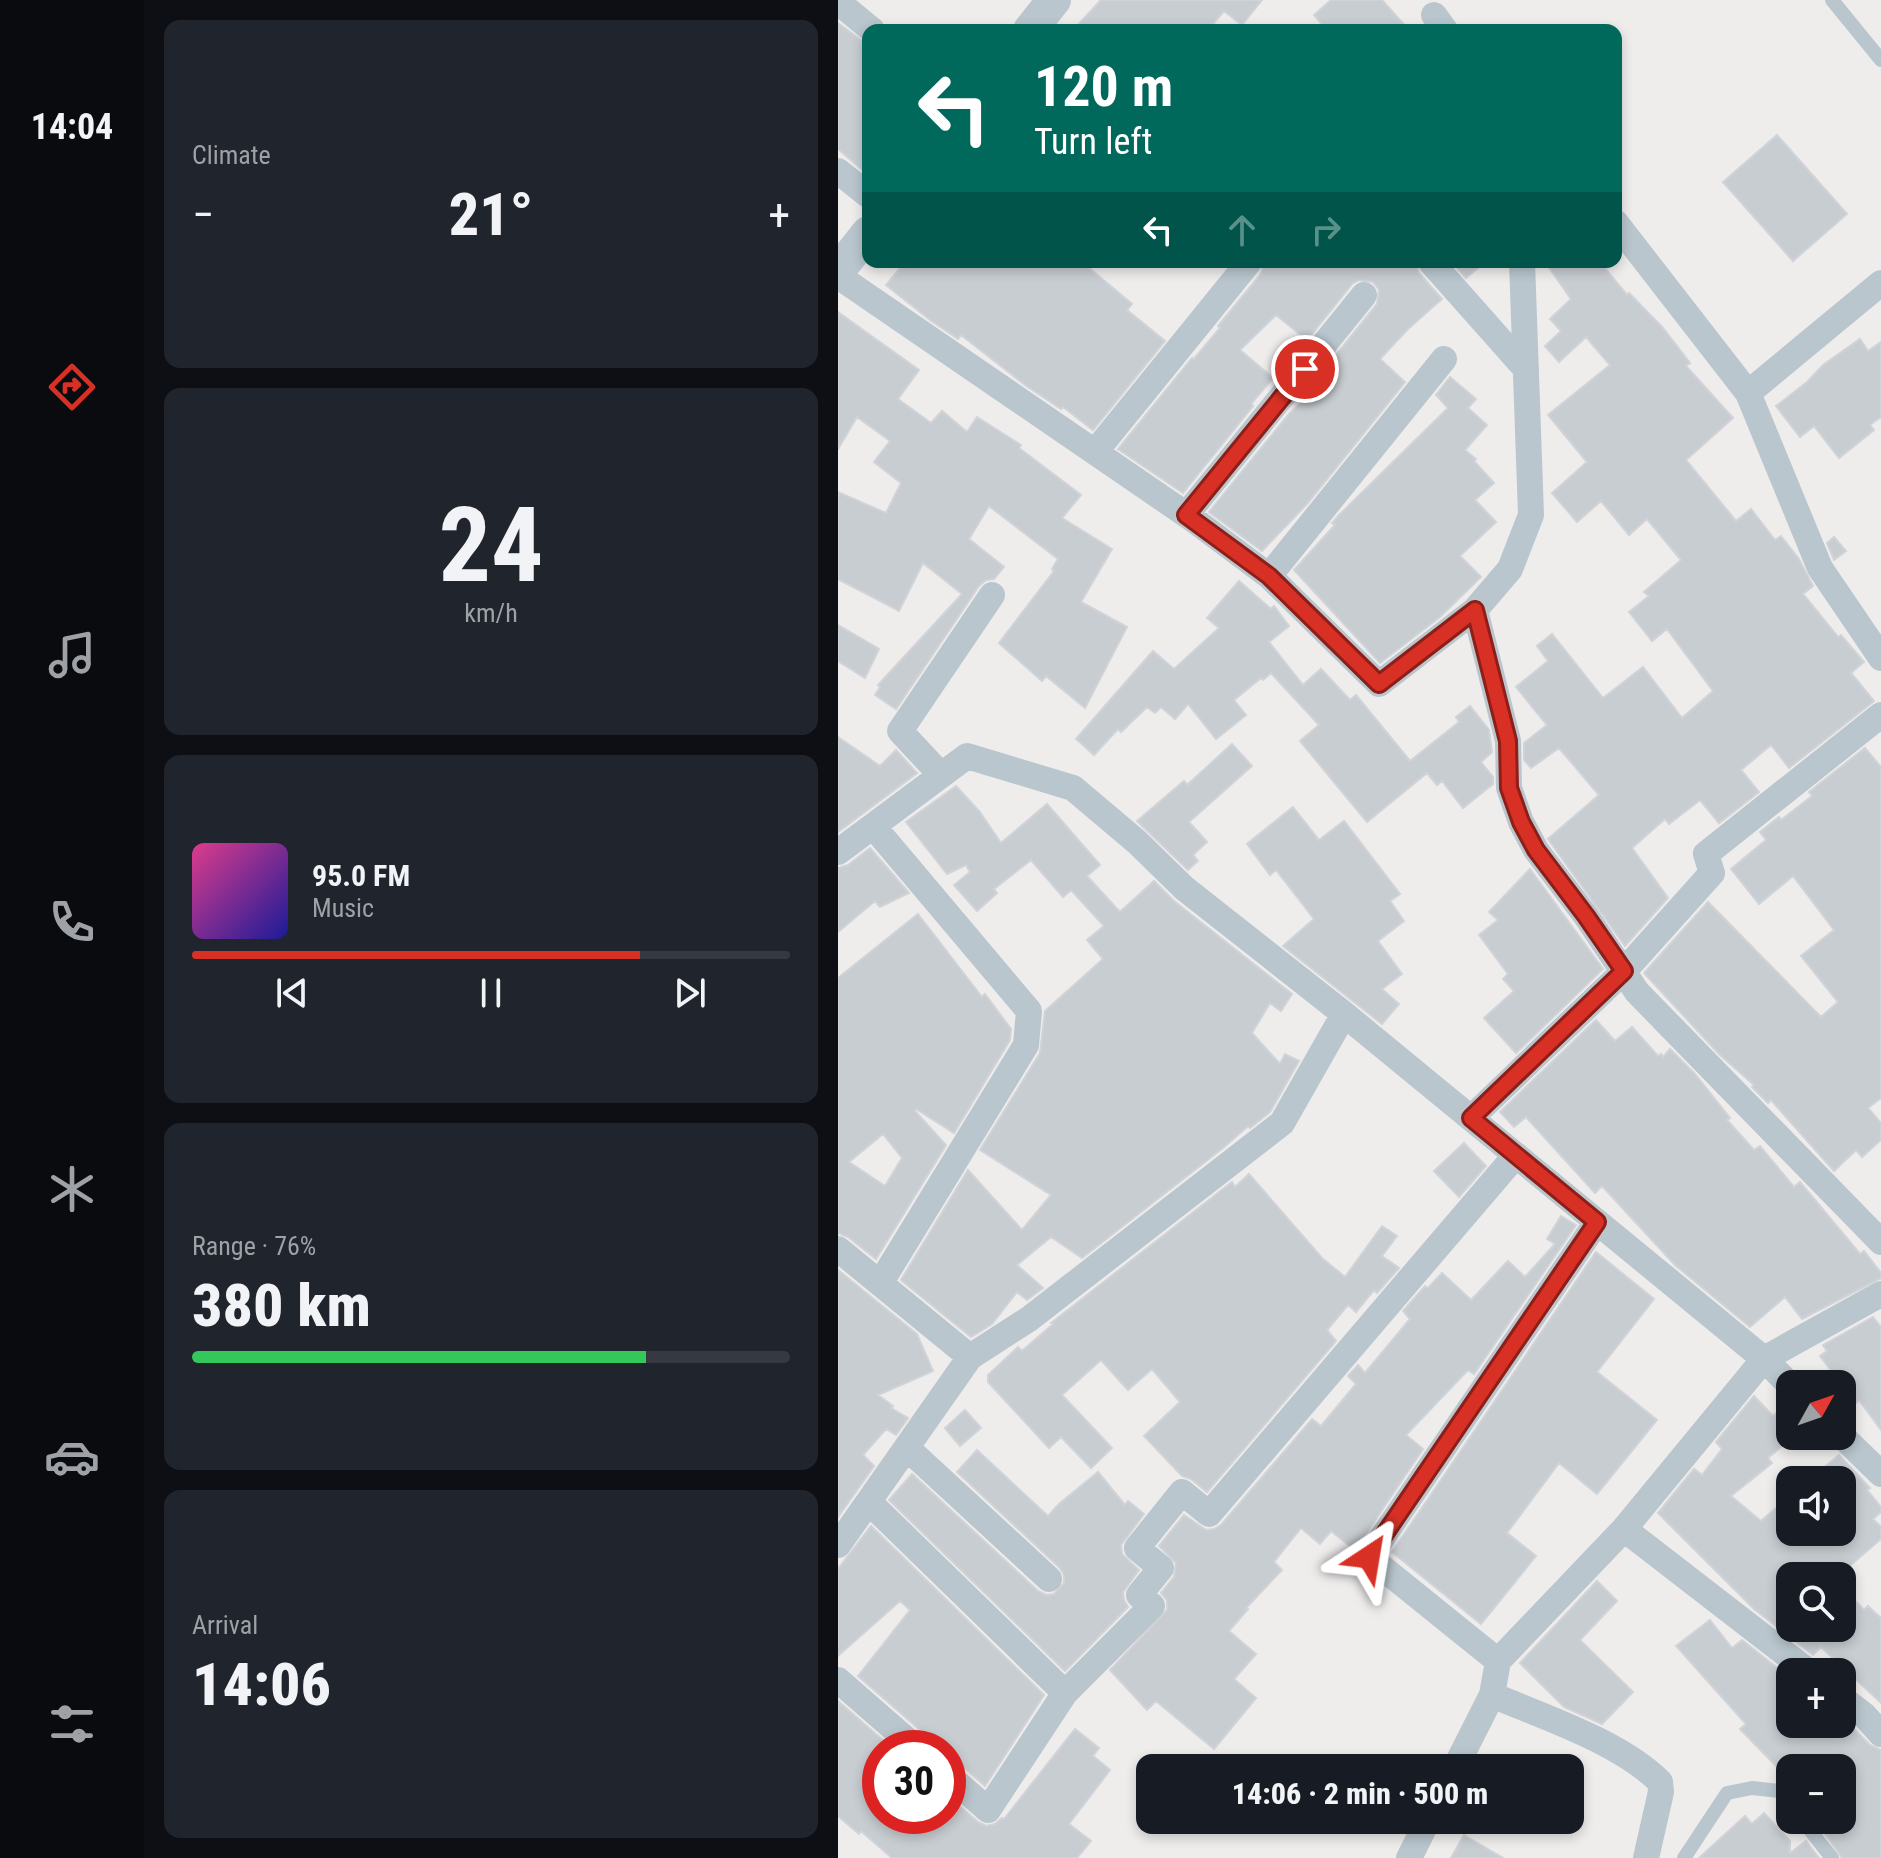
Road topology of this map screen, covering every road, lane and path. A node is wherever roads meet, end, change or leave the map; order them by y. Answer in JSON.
{"nodes":[{"id":1,"x":1054,"y":0,"type":"edge"},
{"id":2,"x":1832,"y":0,"type":"edge"},
{"id":3,"x":838,"y":2,"type":"edge"},
{"id":4,"x":865,"y":24,"type":"edge"},
{"id":5,"x":1035,"y":24,"type":"edge"},
{"id":6,"x":1881,"y":60,"type":"edge"},
{"id":7,"x":838,"y":171,"type":"edge"},
{"id":8,"x":862,"y":190,"type":"edge"},
{"id":9,"x":1622,"y":231,"type":"edge"},
{"id":10,"x":862,"y":241,"type":"edge"},
{"id":11,"x":1244,"y":268,"type":"edge"},
{"id":12,"x":1436,"y":268,"type":"edge"},
{"id":13,"x":1522,"y":268,"type":"edge"},
{"id":14,"x":838,"y":273,"type":"edge"},
{"id":15,"x":1881,"y":283,"type":"edge"},
{"id":16,"x":1364,"y":295,"type":"dead end"},
{"id":17,"x":1444,"y":359,"type":"dead end"},
{"id":18,"x":1526,"y":369,"type":"junction"},
{"id":19,"x":1748,"y":393,"type":"junction"},
{"id":20,"x":1095,"y":452,"type":"junction"},
{"id":21,"x":1186,"y":515,"type":"junction"},
{"id":22,"x":1269,"y":576,"type":"junction"},
{"id":23,"x":992,"y":595,"type":"dead end"},
{"id":24,"x":1475,"y":610,"type":"junction"},
{"id":25,"x":1881,"y":658,"type":"edge"},
{"id":26,"x":1881,"y":715,"type":"edge"},
{"id":27,"x":941,"y":775,"type":"junction"},
{"id":28,"x":873,"y":826,"type":"junction"},
{"id":29,"x":838,"y":852,"type":"edge"},
{"id":30,"x":1624,"y":971,"type":"junction"},
{"id":31,"x":1344,"y":1014,"type":"junction"},
{"id":32,"x":1471,"y":1118,"type":"junction"},
{"id":33,"x":1516,"y":1155,"type":"junction"},
{"id":34,"x":1597,"y":1222,"type":"junction"},
{"id":35,"x":1881,"y":1242,"type":"edge"},
{"id":36,"x":838,"y":1249,"type":"edge"},
{"id":37,"x":881,"y":1282,"type":"junction"},
{"id":38,"x":1881,"y":1294,"type":"edge"},
{"id":39,"x":970,"y":1357,"type":"junction"},
{"id":40,"x":1764,"y":1359,"type":"junction"},
{"id":41,"x":1776,"y":1371,"type":"edge"},
{"id":42,"x":907,"y":1448,"type":"junction"},
{"id":43,"x":1856,"y":1450,"type":"edge"},
{"id":44,"x":1881,"y":1474,"type":"edge"},
{"id":45,"x":869,"y":1502,"type":"junction"},
{"id":46,"x":1624,"y":1529,"type":"junction"},
{"id":47,"x":838,"y":1545,"type":"edge"},
{"id":48,"x":1049,"y":1579,"type":"dead end"},
{"id":49,"x":1791,"y":1658,"type":"edge"},
{"id":50,"x":1498,"y":1661,"type":"junction"},
{"id":51,"x":838,"y":1680,"type":"edge"},
{"id":52,"x":1065,"y":1693,"type":"junction"},
{"id":53,"x":1492,"y":1695,"type":"junction"},
{"id":54,"x":1856,"y":1709,"type":"edge"},
{"id":55,"x":895,"y":1730,"type":"edge"},
{"id":56,"x":1881,"y":1734,"type":"edge"},
{"id":57,"x":1462,"y":1754,"type":"edge"},
{"id":58,"x":966,"y":1791,"type":"edge"},
{"id":59,"x":1776,"y":1791,"type":"edge"},
{"id":60,"x":1421,"y":1834,"type":"edge"},
{"id":61,"x":1813,"y":1834,"type":"edge"},
{"id":62,"x":1409,"y":1858,"type":"edge"},
{"id":63,"x":1646,"y":1858,"type":"edge"},
{"id":64,"x":1684,"y":1858,"type":"edge"},
{"id":65,"x":1832,"y":1858,"type":"edge"}],
"edges":[{"from":1,"to":5,"type":"street"},
{"from":2,"to":6,"type":"lane"},
{"from":3,"to":4,"type":"street"},
{"from":7,"to":8,"type":"street"},
{"from":9,"to":19,"type":"street"},
{"from":10,"to":14,"type":"street"},
{"from":11,"to":20,"type":"street"},
{"from":12,"to":18,"type":"street"},
{"from":13,"to":18,"type":"street"},
{"from":14,"to":20,"type":"street"},
{"from":15,"to":19,"type":"street"},
{"from":16,"to":21,"type":"street"},
{"from":17,"to":22,"type":"street"},
{"from":18,"to":24,"type":"street"},
{"from":19,"to":25,"type":"street"},
{"from":20,"to":21,"type":"street"},
{"from":21,"to":22,"type":"street"},
{"from":22,"to":24,"type":"street"},
{"from":23,"to":27,"type":"street"},
{"from":24,"to":30,"type":"street"},
{"from":26,"to":30,"type":"street"},
{"from":27,"to":28,"type":"street"},
{"from":27,"to":31,"type":"street"},
{"from":28,"to":29,"type":"street"},
{"from":28,"to":37,"type":"street"},
{"from":30,"to":32,"type":"street"},
{"from":30,"to":35,"type":"street"},
{"from":31,"to":32,"type":"street"},
{"from":31,"to":39,"type":"street"},
{"from":32,"to":33,"type":"street"},
{"from":33,"to":34,"type":"street"},
{"from":33,"to":52,"type":"street"},
{"from":34,"to":40,"type":"street"},
{"from":34,"to":50,"type":"street"},
{"from":36,"to":37,"type":"street"},
{"from":37,"to":39,"type":"street"},
{"from":38,"to":40,"type":"street"},
{"from":39,"to":42,"type":"street"},
{"from":40,"to":41,"type":"street"},
{"from":40,"to":46,"type":"street"},
{"from":42,"to":45,"type":"street"},
{"from":42,"to":48,"type":"street"},
{"from":43,"to":44,"type":"street"},
{"from":45,"to":47,"type":"street"},
{"from":45,"to":52,"type":"street"},
{"from":46,"to":49,"type":"street"},
{"from":46,"to":50,"type":"street"},
{"from":50,"to":53,"type":"street"},
{"from":51,"to":55,"type":"street"},
{"from":52,"to":58,"type":"street"},
{"from":53,"to":57,"type":"street"},
{"from":53,"to":63,"type":"street"},
{"from":54,"to":56,"type":"street"},
{"from":59,"to":64,"type":"lane"},
{"from":60,"to":62,"type":"street"},
{"from":61,"to":65,"type":"lane"}]}
